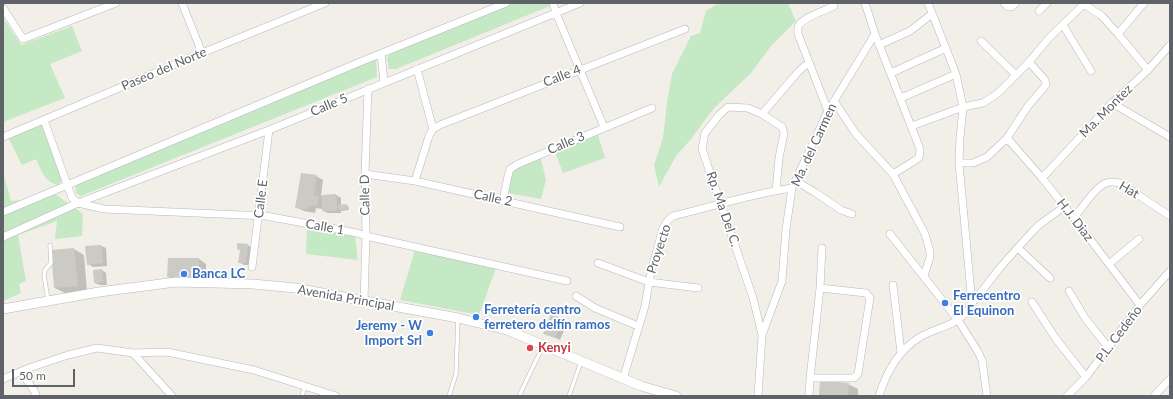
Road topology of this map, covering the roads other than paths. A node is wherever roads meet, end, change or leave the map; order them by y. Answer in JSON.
{"nodes":[{"id":1,"x":116,"y":3,"type":"edge"},
{"id":2,"x":182,"y":3,"type":"edge"},
{"id":3,"x":325,"y":3,"type":"edge"},
{"id":4,"x":506,"y":3,"type":"edge"},
{"id":5,"x":553,"y":3,"type":"edge"},
{"id":6,"x":580,"y":3,"type":"edge"},
{"id":7,"x":865,"y":3,"type":"edge"},
{"id":8,"x":928,"y":3,"type":"edge"},
{"id":9,"x":1004,"y":3,"type":"edge"},
{"id":10,"x":1016,"y":3,"type":"edge"},
{"id":11,"x":1047,"y":3,"type":"edge"},
{"id":12,"x":1083,"y":3,"type":"edge"},
{"id":13,"x":1140,"y":5,"type":"edge"},
{"id":14,"x":834,"y":6,"type":"dead end"},
{"id":15,"x":3,"y":8,"type":"edge"},
{"id":16,"x":1039,"y":11,"type":"dead end"},
{"id":17,"x":556,"y":13,"type":"junction"},
{"id":18,"x":932,"y":14,"type":"junction"},
{"id":19,"x":1063,"y":25,"type":"junction"},
{"id":20,"x":685,"y":30,"type":"dead end"},
{"id":21,"x":875,"y":34,"type":"junction"},
{"id":22,"x":1118,"y":34,"type":"junction"},
{"id":23,"x":981,"y":41,"type":"dead end"},
{"id":24,"x":880,"y":44,"type":"junction"},
{"id":25,"x":1170,"y":45,"type":"edge"},
{"id":26,"x":946,"y":48,"type":"junction"},
{"id":27,"x":202,"y":53,"type":"junction"},
{"id":28,"x":381,"y":54,"type":"junction"},
{"id":29,"x":809,"y":62,"type":"junction"},
{"id":30,"x":1029,"y":62,"type":"junction"},
{"id":31,"x":417,"y":69,"type":"junction"},
{"id":32,"x":580,"y":70,"type":"junction"},
{"id":33,"x":1148,"y":70,"type":"junction"},
{"id":34,"x":1091,"y":71,"type":"dead end"},
{"id":35,"x":891,"y":73,"type":"junction"},
{"id":36,"x":956,"y":74,"type":"junction"},
{"id":37,"x":1016,"y":75,"type":"junction"},
{"id":38,"x":384,"y":82,"type":"junction"},
{"id":39,"x":368,"y":89,"type":"junction"},
{"id":40,"x":901,"y":98,"type":"junction"},
{"id":41,"x":834,"y":101,"type":"junction"},
{"id":42,"x":1112,"y":103,"type":"junction"},
{"id":43,"x":652,"y":108,"type":"dead end"},
{"id":44,"x":963,"y":108,"type":"junction"},
{"id":45,"x":828,"y":111,"type":"junction"},
{"id":46,"x":762,"y":114,"type":"junction"},
{"id":47,"x":44,"y":120,"type":"junction"},
{"id":48,"x":912,"y":126,"type":"junction"},
{"id":49,"x":604,"y":127,"type":"junction"},
{"id":50,"x":433,"y":129,"type":"junction"},
{"id":51,"x":269,"y":130,"type":"junction"},
{"id":52,"x":3,"y":137,"type":"edge"},
{"id":53,"x":1170,"y":137,"type":"edge"},
{"id":54,"x":1007,"y":138,"type":"junction"},
{"id":55,"x":959,"y":163,"type":"junction"},
{"id":56,"x":365,"y":174,"type":"junction"},
{"id":57,"x":893,"y":174,"type":"junction"},
{"id":58,"x":1042,"y":178,"type":"junction"},
{"id":59,"x":415,"y":181,"type":"junction"},
{"id":60,"x":796,"y":181,"type":"junction"},
{"id":61,"x":68,"y":184,"type":"junction"},
{"id":62,"x":792,"y":188,"type":"junction"},
{"id":63,"x":776,"y":191,"type":"junction"},
{"id":64,"x":503,"y":200,"type":"junction"},
{"id":65,"x":78,"y":203,"type":"junction"},
{"id":66,"x":721,"y":204,"type":"junction"},
{"id":67,"x":1065,"y":206,"type":"junction"},
{"id":68,"x":3,"y":212,"type":"edge"},
{"id":69,"x":852,"y":214,"type":"dead end"},
{"id":70,"x":259,"y":216,"type":"junction"},
{"id":71,"x":1170,"y":216,"type":"edge"},
{"id":72,"x":1074,"y":218,"type":"junction"},
{"id":73,"x":620,"y":227,"type":"dead end"},
{"id":74,"x":890,"y":234,"type":"dead end"},
{"id":75,"x":366,"y":236,"type":"junction"},
{"id":76,"x":3,"y":237,"type":"edge"},
{"id":77,"x":1139,"y":239,"type":"dead end"},
{"id":78,"x":50,"y":245,"type":"dead end"},
{"id":79,"x":822,"y":248,"type":"dead end"},
{"id":80,"x":1018,"y":248,"type":"junction"},
{"id":81,"x":598,"y":263,"type":"dead end"},
{"id":82,"x":1109,"y":264,"type":"junction"},
{"id":83,"x":252,"y":267,"type":"dead end"},
{"id":84,"x":1170,"y":270,"type":"edge"},
{"id":85,"x":924,"y":276,"type":"junction"},
{"id":86,"x":1050,"y":278,"type":"dead end"},
{"id":87,"x":568,"y":281,"type":"dead end"},
{"id":88,"x":649,"y":282,"type":"junction"},
{"id":89,"x":893,"y":285,"type":"dead end"},
{"id":90,"x":698,"y":288,"type":"dead end"},
{"id":91,"x":820,"y":288,"type":"junction"},
{"id":92,"x":1069,"y":291,"type":"dead end"},
{"id":93,"x":576,"y":296,"type":"dead end"},
{"id":94,"x":48,"y":301,"type":"junction"},
{"id":95,"x":364,"y":301,"type":"junction"},
{"id":96,"x":1032,"y":302,"type":"dead end"},
{"id":97,"x":972,"y":304,"type":"junction"},
{"id":98,"x":1140,"y":305,"type":"junction"},
{"id":99,"x":3,"y":309,"type":"edge"},
{"id":100,"x":458,"y":318,"type":"junction"},
{"id":101,"x":958,"y":320,"type":"junction"},
{"id":102,"x":638,"y":326,"type":"junction"},
{"id":103,"x":762,"y":335,"type":"junction"},
{"id":104,"x":543,"y":345,"type":"junction"},
{"id":105,"x":1108,"y":347,"type":"junction"},
{"id":106,"x":133,"y":353,"type":"junction"},
{"id":107,"x":901,"y":353,"type":"junction"},
{"id":108,"x":581,"y":362,"type":"junction"},
{"id":109,"x":21,"y":372,"type":"junction"},
{"id":110,"x":1086,"y":377,"type":"junction"},
{"id":111,"x":810,"y":378,"type":"junction"},
{"id":112,"x":623,"y":379,"type":"junction"},
{"id":113,"x":1170,"y":379,"type":"edge"},
{"id":114,"x":3,"y":380,"type":"edge"},
{"id":115,"x":305,"y":386,"type":"junction"},
{"id":116,"x":36,"y":396,"type":"edge"},
{"id":117,"x":172,"y":396,"type":"edge"},
{"id":118,"x":302,"y":396,"type":"edge"},
{"id":119,"x":336,"y":396,"type":"edge"},
{"id":120,"x":449,"y":396,"type":"edge"},
{"id":121,"x":519,"y":396,"type":"edge"},
{"id":122,"x":569,"y":396,"type":"edge"},
{"id":123,"x":676,"y":396,"type":"edge"},
{"id":124,"x":758,"y":396,"type":"edge"},
{"id":125,"x":809,"y":396,"type":"edge"},
{"id":126,"x":879,"y":396,"type":"edge"},
{"id":127,"x":987,"y":396,"type":"edge"},
{"id":128,"x":1067,"y":396,"type":"edge"},
{"id":129,"x":1154,"y":396,"type":"edge"}],
"edges":[{"from":1,"to":15,"type":"street"},
{"from":2,"to":27,"type":"street"},
{"from":3,"to":27,"type":"street","name":"Paseo del Norte"},
{"from":4,"to":28,"type":"street"},
{"from":5,"to":17,"type":"street"},
{"from":6,"to":17,"type":"street","name":"Calle 5"},
{"from":7,"to":21,"type":"street"},
{"from":8,"to":18,"type":"street"},
{"from":9,"to":10,"type":"street"},
{"from":11,"to":16,"type":"street"},
{"from":12,"to":19,"type":"street"},
{"from":12,"to":22,"type":"street"},
{"from":13,"to":22,"type":"street"},
{"from":14,"to":29,"type":"street"},
{"from":17,"to":31,"type":"street","name":"Calle 5"},
{"from":17,"to":32,"type":"street"},
{"from":18,"to":24,"type":"street"},
{"from":18,"to":26,"type":"street"},
{"from":19,"to":30,"type":"street"},
{"from":19,"to":34,"type":"street"},
{"from":20,"to":32,"type":"street","name":"Calle 4"},
{"from":21,"to":24,"type":"street"},
{"from":21,"to":41,"type":"street","name":"Ma. del Carmen"},
{"from":22,"to":33,"type":"street"},
{"from":23,"to":37,"type":"street"},
{"from":24,"to":35,"type":"street"},
{"from":25,"to":33,"type":"street","name":"Ma. Montez"},
{"from":26,"to":35,"type":"street"},
{"from":26,"to":36,"type":"street"},
{"from":27,"to":47,"type":"street","name":"Paseo del Norte"},
{"from":28,"to":38,"type":"street"},
{"from":28,"to":61,"type":"street"},
{"from":29,"to":45,"type":"street"},
{"from":29,"to":46,"type":"street"},
{"from":30,"to":37,"type":"street"},
{"from":30,"to":54,"type":"street"},
{"from":31,"to":38,"type":"street","name":"Calle 5"},
{"from":31,"to":50,"type":"street"},
{"from":32,"to":49,"type":"street"},
{"from":32,"to":50,"type":"street","name":"Calle 4"},
{"from":33,"to":42,"type":"street","name":"Ma. Montez"},
{"from":35,"to":40,"type":"street"},
{"from":36,"to":40,"type":"street"},
{"from":36,"to":44,"type":"street"},
{"from":37,"to":44,"type":"street"},
{"from":38,"to":39,"type":"street","name":"Calle 5"},
{"from":39,"to":51,"type":"street","name":"Calle 5"},
{"from":39,"to":56,"type":"street","name":"Calle D"},
{"from":40,"to":48,"type":"street"},
{"from":41,"to":45,"type":"street","name":"Ma. del Carmen"},
{"from":41,"to":57,"type":"street"},
{"from":42,"to":53,"type":"street"},
{"from":42,"to":58,"type":"street","name":"Ma. Montez"},
{"from":43,"to":49,"type":"street","name":"Calle 3"},
{"from":44,"to":48,"type":"street"},
{"from":44,"to":55,"type":"street"},
{"from":45,"to":60,"type":"street","name":"Ma. del Carmen"},
{"from":46,"to":63,"type":"street"},
{"from":46,"to":66,"type":"street","name":"Rp. Ma Del C."},
{"from":47,"to":52,"type":"street","name":"Paseo del Norte"},
{"from":47,"to":61,"type":"street"},
{"from":48,"to":57,"type":"street"},
{"from":49,"to":64,"type":"street","name":"Calle 3"},
{"from":50,"to":59,"type":"street"},
{"from":51,"to":65,"type":"street","name":"Calle 5"},
{"from":51,"to":70,"type":"street","name":"Calle E"},
{"from":54,"to":55,"type":"street"},
{"from":54,"to":58,"type":"street","name":"H.J. Diaz"},
{"from":55,"to":97,"type":"street"},
{"from":56,"to":59,"type":"street","name":"Calle 2"},
{"from":56,"to":75,"type":"street","name":"Calle D"},
{"from":57,"to":85,"type":"street"},
{"from":58,"to":67,"type":"street","name":"H.J. Diaz"},
{"from":59,"to":64,"type":"street","name":"Calle 2"},
{"from":60,"to":62,"type":"street","name":"Ma. del Carmen"},
{"from":60,"to":69,"type":"street"},
{"from":61,"to":65,"type":"street"},
{"from":61,"to":68,"type":"street"},
{"from":62,"to":63,"type":"street","name":"Proyecto"},
{"from":62,"to":103,"type":"street","name":"Ma. del Carmen"},
{"from":63,"to":66,"type":"street","name":"Proyecto"},
{"from":64,"to":73,"type":"street","name":"Calle 2"},
{"from":65,"to":70,"type":"street","name":"Calle 1"},
{"from":65,"to":76,"type":"street","name":"Calle 5"},
{"from":66,"to":88,"type":"street","name":"Proyecto"},
{"from":66,"to":103,"type":"street","name":"Rp. Ma Del C."},
{"from":67,"to":72,"type":"street","name":"H.J. Diaz"},
{"from":67,"to":80,"type":"street"},
{"from":70,"to":75,"type":"street","name":"Calle 1"},
{"from":70,"to":83,"type":"street","name":"Calle E"},
{"from":71,"to":72,"type":"street","name":"Hat"},
{"from":72,"to":82,"type":"street","name":"H.J. Diaz"},
{"from":74,"to":85,"type":"street"},
{"from":75,"to":87,"type":"street","name":"Calle 1"},
{"from":75,"to":95,"type":"street","name":"Calle D"},
{"from":77,"to":82,"type":"street"},
{"from":78,"to":94,"type":"lane"},
{"from":79,"to":91,"type":"street"},
{"from":80,"to":86,"type":"street"},
{"from":80,"to":97,"type":"street"},
{"from":81,"to":88,"type":"street"},
{"from":82,"to":98,"type":"street","name":"H.J. Diaz"},
{"from":84,"to":98,"type":"street","name":"P.L. Cedeño"},
{"from":85,"to":101,"type":"street"},
{"from":88,"to":90,"type":"street"},
{"from":88,"to":102,"type":"street","name":"Proyecto"},
{"from":89,"to":107,"type":"street"},
{"from":91,"to":111,"type":"street"},
{"from":91,"to":111,"type":"street"},
{"from":92,"to":105,"type":"street"},
{"from":93,"to":102,"type":"street"},
{"from":94,"to":95,"type":"street","name":"Avenida Principal"},
{"from":94,"to":99,"type":"street","name":"Avenida Principal"},
{"from":95,"to":100,"type":"street","name":"Avenida Principal"},
{"from":96,"to":110,"type":"street"},
{"from":97,"to":101,"type":"street"},
{"from":98,"to":105,"type":"street","name":"P.L. Cedeño"},
{"from":100,"to":104,"type":"street","name":"Avenida Principal"},
{"from":100,"to":120,"type":"lane"},
{"from":101,"to":107,"type":"street"},
{"from":101,"to":127,"type":"street"},
{"from":102,"to":112,"type":"street","name":"Proyecto"},
{"from":103,"to":124,"type":"street"},
{"from":104,"to":108,"type":"street","name":"Avenida Principal"},
{"from":104,"to":121,"type":"lane"},
{"from":105,"to":110,"type":"street","name":"P.L. Cedeño"},
{"from":106,"to":109,"type":"street"},
{"from":106,"to":115,"type":"street"},
{"from":106,"to":117,"type":"street"},
{"from":107,"to":126,"type":"street"},
{"from":108,"to":112,"type":"street","name":"Avenida Principal"},
{"from":108,"to":122,"type":"lane"},
{"from":109,"to":114,"type":"street"},
{"from":109,"to":116,"type":"street"},
{"from":110,"to":128,"type":"street","name":"P.L. Cedeño"},
{"from":111,"to":125,"type":"street"},
{"from":112,"to":123,"type":"street","name":"Avenida Principal"},
{"from":113,"to":129,"type":"street"},
{"from":115,"to":118,"type":"lane"},
{"from":115,"to":119,"type":"street"}]}
